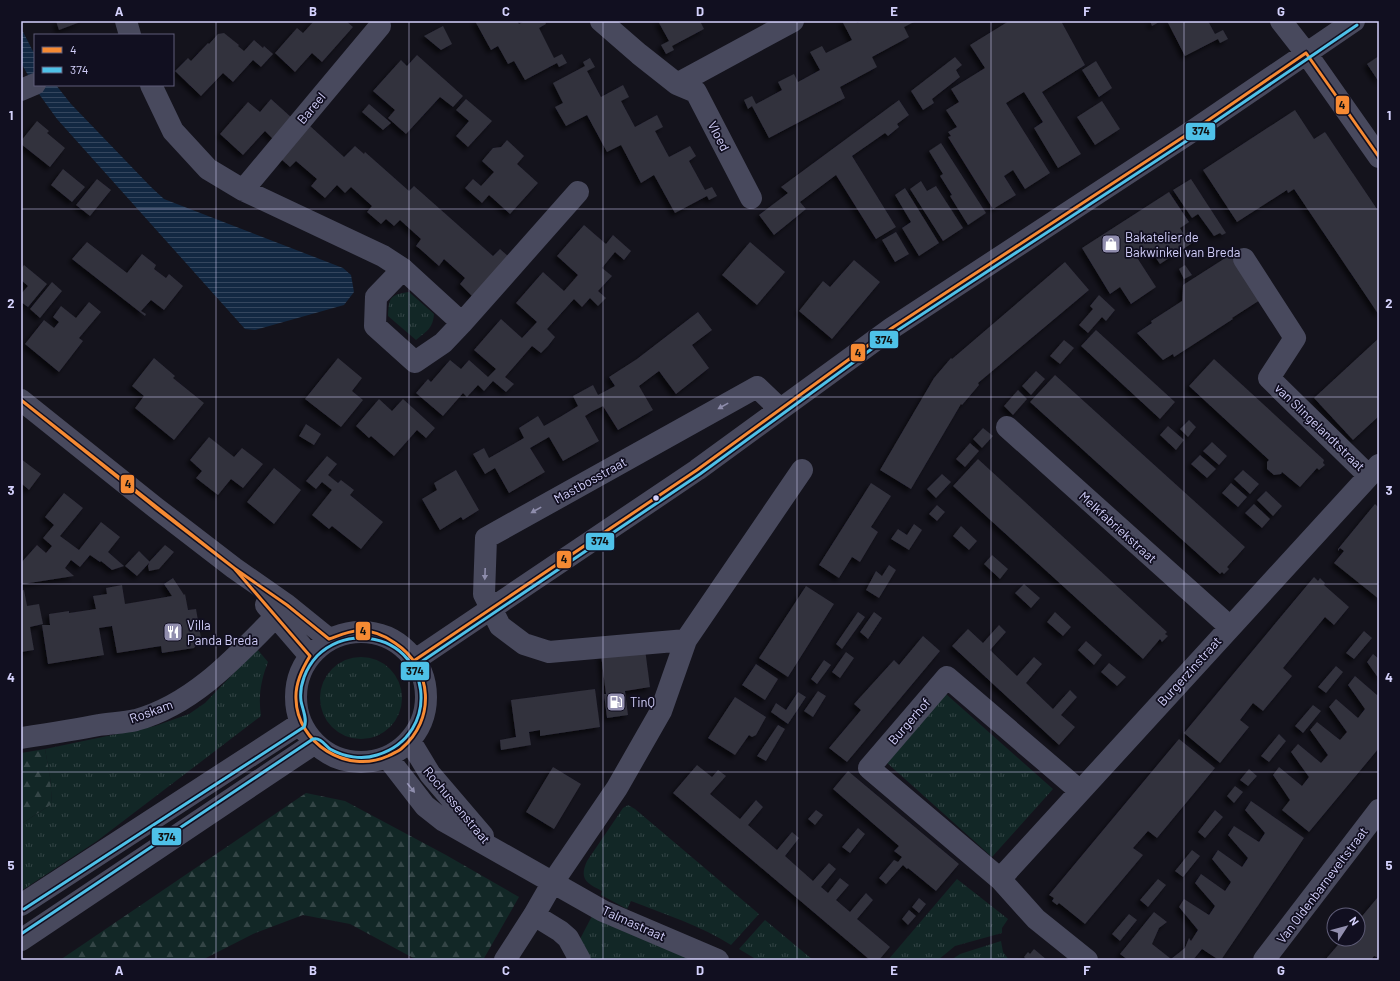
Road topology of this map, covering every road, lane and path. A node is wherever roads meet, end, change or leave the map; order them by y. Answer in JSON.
{"nodes":[{"id":1,"x":126,"y":21,"type":"edge"},
{"id":2,"x":601,"y":21,"type":"edge"},
{"id":3,"x":793,"y":21,"type":"edge"},
{"id":4,"x":1282,"y":21,"type":"edge"},
{"id":5,"x":1354,"y":21,"type":"edge"},
{"id":6,"x":380,"y":26,"type":"dead end"},
{"id":7,"x":130,"y":34,"type":"edge"},
{"id":8,"x":1306,"y":53,"type":"junction"},
{"id":9,"x":677,"y":84,"type":"junction"},
{"id":10,"x":152,"y":86,"type":"edge"},
{"id":11,"x":1379,"y":157,"type":"edge"},
{"id":12,"x":243,"y":190,"type":"junction"},
{"id":13,"x":578,"y":192,"type":"dead end"},
{"id":14,"x":751,"y":198,"type":"dead end"},
{"id":15,"x":1244,"y":259,"type":"dead end"},
{"id":16,"x":403,"y":269,"type":"junction"},
{"id":17,"x":462,"y":323,"type":"junction"},
{"id":18,"x":21,"y":400,"type":"edge"},
{"id":19,"x":780,"y":409,"type":"junction"},
{"id":20,"x":1007,"y":427,"type":"dead end"},
{"id":21,"x":802,"y":470,"type":"dead end"},
{"id":22,"x":1375,"y":472,"type":"edge"},
{"id":23,"x":491,"y":609,"type":"junction"},
{"id":24,"x":282,"y":611,"type":"junction"},
{"id":25,"x":1230,"y":627,"type":"junction"},
{"id":26,"x":329,"y":639,"type":"junction"},
{"id":27,"x":686,"y":640,"type":"junction"},
{"id":28,"x":310,"y":656,"type":"junction"},
{"id":29,"x":415,"y":660,"type":"junction"},
{"id":30,"x":301,"y":723,"type":"junction"},
{"id":31,"x":21,"y":738,"type":"edge"},
{"id":32,"x":410,"y":741,"type":"junction"},
{"id":33,"x":314,"y":743,"type":"junction"},
{"id":34,"x":387,"y":757,"type":"junction"},
{"id":35,"x":1080,"y":791,"type":"junction"},
{"id":36,"x":1379,"y":810,"type":"edge"},
{"id":37,"x":493,"y":847,"type":"junction"},
{"id":38,"x":1000,"y":879,"type":"junction"},
{"id":39,"x":553,"y":882,"type":"junction"},
{"id":40,"x":21,"y":905,"type":"edge"},
{"id":41,"x":534,"y":915,"type":"junction"},
{"id":42,"x":21,"y":940,"type":"edge"},
{"id":43,"x":505,"y":960,"type":"edge"},
{"id":44,"x":580,"y":960,"type":"edge"},
{"id":45,"x":718,"y":960,"type":"edge"},
{"id":46,"x":1087,"y":960,"type":"edge"},
{"id":47,"x":1264,"y":960,"type":"edge"}],
"edges":[{"from":1,"to":7,"type":"street"},
{"from":2,"to":9,"type":"street","name":"Vloed"},
{"from":3,"to":9,"type":"street"},
{"from":4,"to":8,"type":"street"},
{"from":5,"to":8,"type":"street"},
{"from":6,"to":12,"type":"street","name":"Bareel"},
{"from":8,"to":11,"type":"street"},
{"from":8,"to":19,"type":"street"},
{"from":9,"to":14,"type":"street","name":"Vloed"},
{"from":10,"to":12,"type":"street"},
{"from":12,"to":16,"type":"street"},
{"from":13,"to":17,"type":"street"},
{"from":15,"to":22,"type":"street","name":"van Slingelandtstraat"},
{"from":16,"to":17,"type":"street"},
{"from":16,"to":17,"type":"street"},
{"from":18,"to":24,"type":"street"},
{"from":19,"to":23,"type":"street"},
{"from":19,"to":23,"type":"street","name":"Mastbosstraat","one_way":true},
{"from":20,"to":25,"type":"street","name":"Melkfabriekstraat"},
{"from":21,"to":27,"type":"street"},
{"from":22,"to":25,"type":"street","name":"Burgerzinstraat"},
{"from":23,"to":27,"type":"street","name":"Mastbosstraat"},
{"from":23,"to":29,"type":"street"},
{"from":24,"to":26,"type":"street"},
{"from":24,"to":28,"type":"street"},
{"from":24,"to":31,"type":"street","name":"Roskam"},
{"from":25,"to":35,"type":"street","name":"Burgerzinstraat"},
{"from":26,"to":28,"type":"street"},
{"from":26,"to":29,"type":"street"},
{"from":27,"to":39,"type":"street"},
{"from":28,"to":30,"type":"street"},
{"from":29,"to":32,"type":"street"},
{"from":30,"to":33,"type":"street"},
{"from":30,"to":40,"type":"street"},
{"from":32,"to":34,"type":"street"},
{"from":32,"to":37,"type":"street","name":"Rochussenstraat"},
{"from":33,"to":34,"type":"street"},
{"from":33,"to":42,"type":"street"},
{"from":34,"to":37,"type":"street","name":"Rochussenstraat","one_way":true},
{"from":35,"to":38,"type":"street","name":"Burgerzinstraat"},
{"from":35,"to":38,"type":"street","name":"Burgerhof"},
{"from":36,"to":47,"type":"street","name":"Van Oldenbarneveltstraat"},
{"from":37,"to":39,"type":"street","name":"Rochussenstraat"},
{"from":38,"to":46,"type":"street"},
{"from":39,"to":41,"type":"street"},
{"from":39,"to":45,"type":"street","name":"Talmastraat"},
{"from":41,"to":43,"type":"street"},
{"from":41,"to":44,"type":"street"}]}
